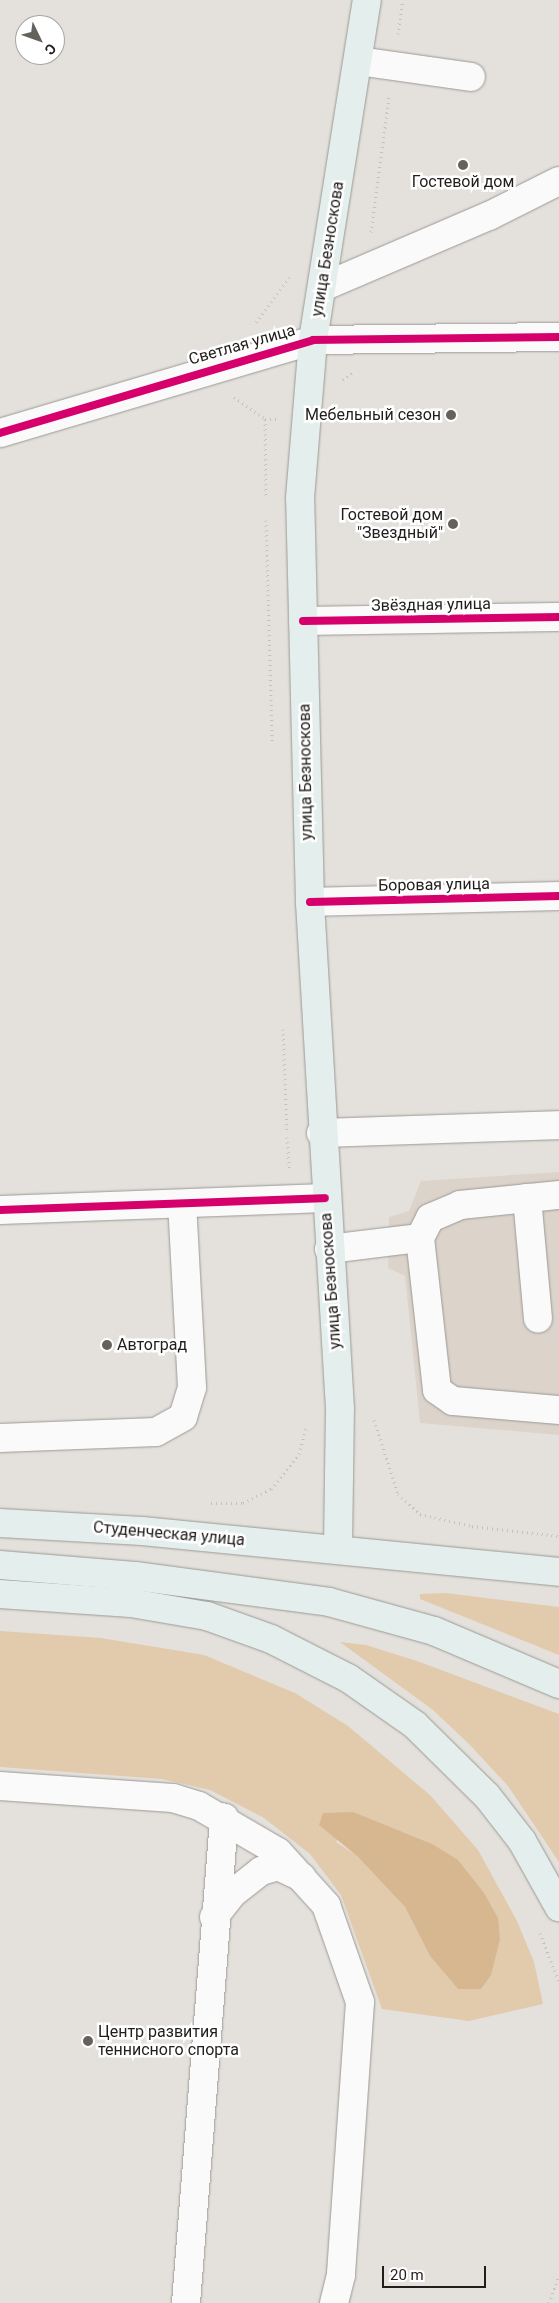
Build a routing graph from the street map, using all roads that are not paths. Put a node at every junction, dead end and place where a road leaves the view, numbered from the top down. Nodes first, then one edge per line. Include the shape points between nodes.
1 (367, 0) edge
2 (359, 61) junction
3 (471, 77) dead end
4 (559, 181) edge
5 (323, 287) junction
6 (559, 337) edge
7 (313, 340) junction
8 (0, 433) edge
9 (559, 617) edge
10 (303, 621) junction
11 (559, 896) edge
12 (310, 902) junction
13 (559, 1124) edge
14 (321, 1133) junction
15 (559, 1195) edge
16 (325, 1198) junction
17 (527, 1198) junction
18 (182, 1205) junction
19 (0, 1210) edge
20 (420, 1238) junction
21 (329, 1249) junction
22 (538, 1318) dead end
23 (559, 1410) edge
24 (0, 1438) edge
25 (0, 1523) edge
26 (338, 1548) junction
27 (0, 1566) edge
28 (559, 1572) edge
29 (0, 1594) edge
30 (559, 1684) edge
31 (0, 1786) edge
32 (224, 1817) junction
33 (314, 1888) junction
34 (559, 1908) edge
35 (214, 1917) junction
36 (186, 2303) edge
37 (334, 2303) edge

1 - 2 main road, улица Безноскова
2 - 3 street
2 - 5 main road, улица Безноскова
4 - 5 street via 481,220
5 - 7 main road, улица Безноскова
6 - 7 street, Светлая улица
7 - 8 street, Светлая улица
7 - 10 main road, улица Безноскова via 302,465
9 - 10 street, Звёздная улица
10 - 12 main road, улица Безноскова
11 - 12 street, Боровая улица
12 - 14 main road, улица Безноскова
13 - 14 street
14 - 16 main road, улица Безноскова
15 - 17 street
16 - 18 street
16 - 21 main road, улица Безноскова
17 - 20 street via 446,1209 430,1218
17 - 22 street
18 - 19 street
18 - 24 street via 192,1387 182,1417 156,1432
20 - 21 street
20 - 23 street via 438,1390 453,1401
21 - 26 main road, улица Безноскова via 342,1443
25 - 26 main road, Студенческая улица
26 - 28 main road, Студенческая улица
27 - 30 main road via 205,1583 329,1602 434,1631
29 - 34 main road via 131,1603 206,1616 271,1639 348,1678 415,1725 487,1796 522,1841
31 - 32 street via 173,1798
32 - 33 street via 278,1852
32 - 35 street
33 - 35 street via 295,1870 269,1869 246,1880
33 - 37 street via 336,1925 360,2002 341,2275
35 - 36 street

